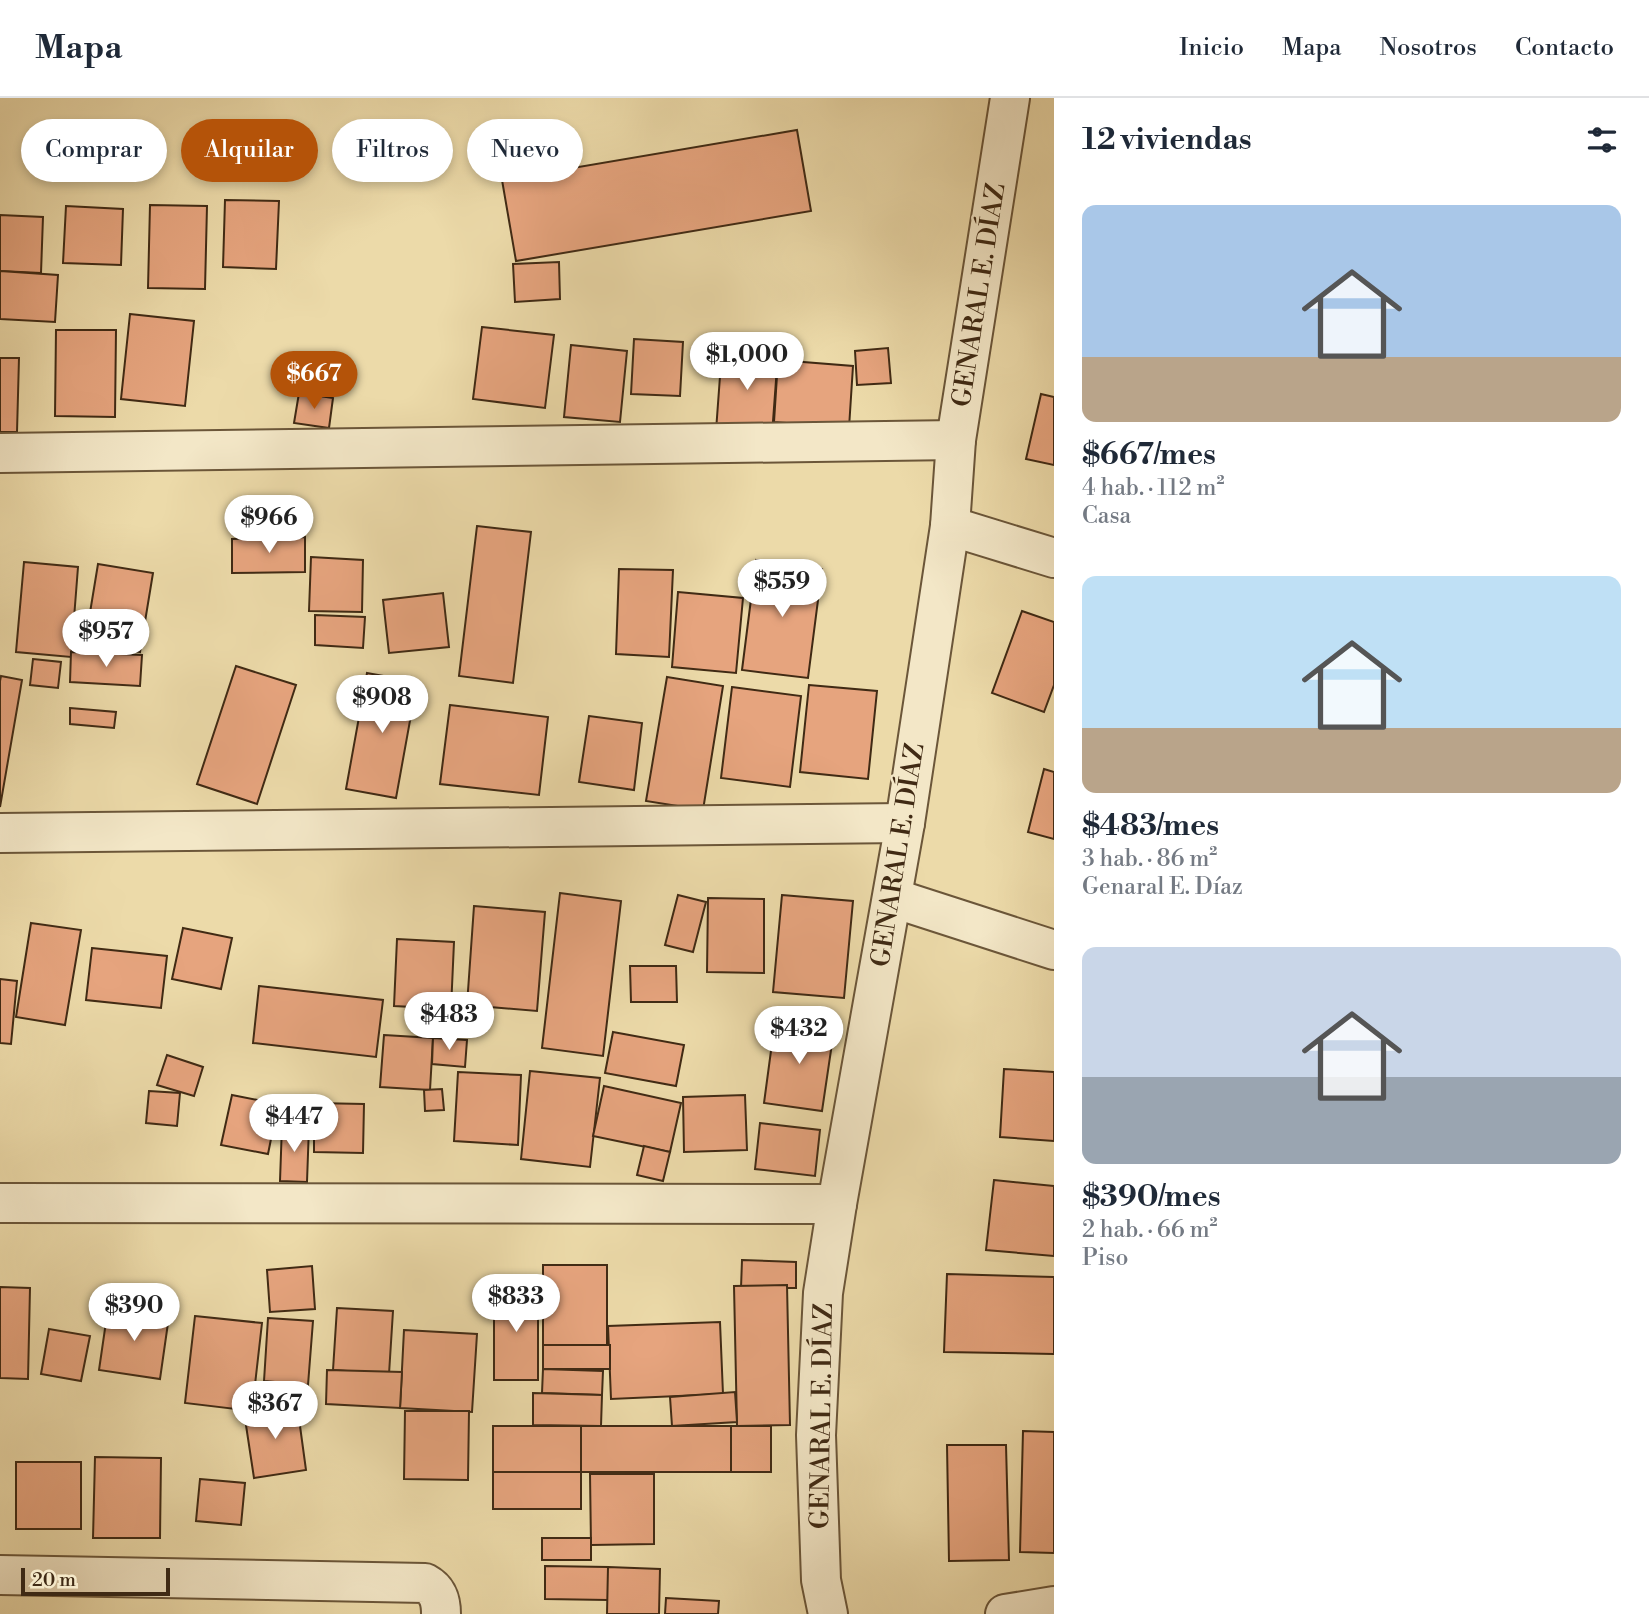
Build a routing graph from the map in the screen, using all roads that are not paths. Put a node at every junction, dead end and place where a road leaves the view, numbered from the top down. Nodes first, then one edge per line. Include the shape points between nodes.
1 (1010, 98) edge
2 (956, 440) junction
3 (0, 453) edge
4 (950, 526) junction
5 (1054, 558) edge
6 (905, 822) junction
7 (0, 833) edge
8 (893, 898) junction
9 (1054, 950) edge
10 (0, 1203) edge
11 (837, 1204) junction
12 (0, 1575) edge
13 (1054, 1606) edge
14 (441, 1614) edge
15 (828, 1614) edge
16 (1004, 1614) edge

1 - 2 street, GENARAL E. DÍAZ
2 - 3 street
2 - 4 street, GENARAL E. DÍAZ
4 - 5 street
4 - 6 street, GENARAL E. DÍAZ
6 - 7 street
6 - 8 street, GENARAL E. DÍAZ
8 - 9 street
8 - 11 street, GENARAL E. DÍAZ
10 - 11 street
11 - 15 street, GENARAL E. DÍAZ via 823,1293 816,1436 821,1580
12 - 14 street via 425,1583 437,1593
13 - 16 street

